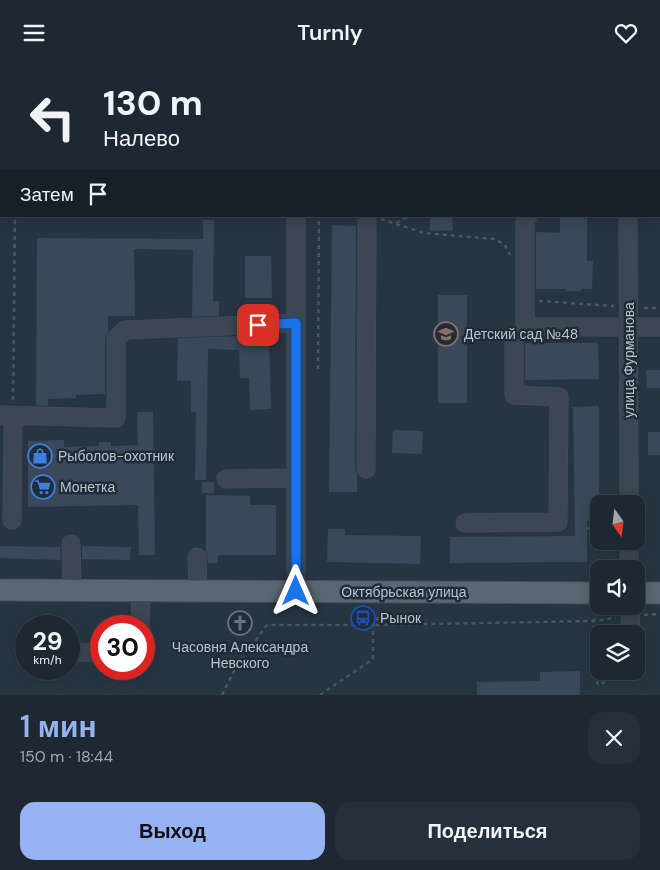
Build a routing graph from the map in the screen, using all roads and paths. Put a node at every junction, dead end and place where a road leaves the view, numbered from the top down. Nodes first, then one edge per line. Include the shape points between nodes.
1 (15, 217) edge
2 (296, 217) edge
3 (318, 217) edge
4 (374, 217) edge
5 (407, 217) edge
6 (528, 217) edge
7 (628, 217) edge
8 (296, 323) junction
9 (525, 327) junction
10 (628, 327) junction
11 (660, 327) edge
12 (318, 369) dead end
13 (6, 415) edge
14 (366, 469) dead end
15 (296, 478) junction
16 (226, 479) dead end
17 (629, 495) edge
18 (12, 520) dead end
19 (466, 523) dead end
20 (587, 528) dead end
21 (590, 528) edge
22 (71, 544) dead end
23 (197, 557) dead end
24 (0, 590) edge
25 (72, 590) junction
26 (141, 591) junction
27 (198, 591) junction
28 (296, 591) junction
29 (398, 592) junction
30 (590, 593) edge
31 (645, 593) edge
32 (660, 593) edge
33 (660, 614) edge
34 (140, 615) edge
35 (594, 615) edge
36 (630, 619) edge
37 (593, 621) junction
38 (373, 625) junction
39 (593, 625) edge
40 (597, 680) edge
41 (609, 680) edge
42 (222, 695) edge
43 (320, 695) edge

1 - 13 path
2 - 8 street
3 - 12 path
4 - 5 path via 396,223
4 - 14 street
6 - 9 street
7 - 10 street, улица Фурманова
8 - 13 street via 125,329 116,339 116,418
8 - 15 street
9 - 10 street
9 - 19 street via 514,339 514,395 559,397 558,522
10 - 11 street
10 - 17 street, улица Фурманова
13 - 18 street
15 - 16 street
15 - 28 street
20 - 21 path
22 - 25 street
23 - 27 street
24 - 25 main road, Октябрьская улица
25 - 26 main road, Октябрьская улица
26 - 27 main road, Октябрьская улица
26 - 34 street
27 - 28 main road, Октябрьская улица
28 - 29 main road, Октябрьская улица
29 - 30 main road, Октябрьская улица
29 - 38 path
31 - 32 main road
33 - 36 path
35 - 37 path
36 - 37 path
37 - 38 path
37 - 39 path
38 - 42 path via 267,625 236,667
38 - 43 path via 373,659
40 - 41 path via 598,685

